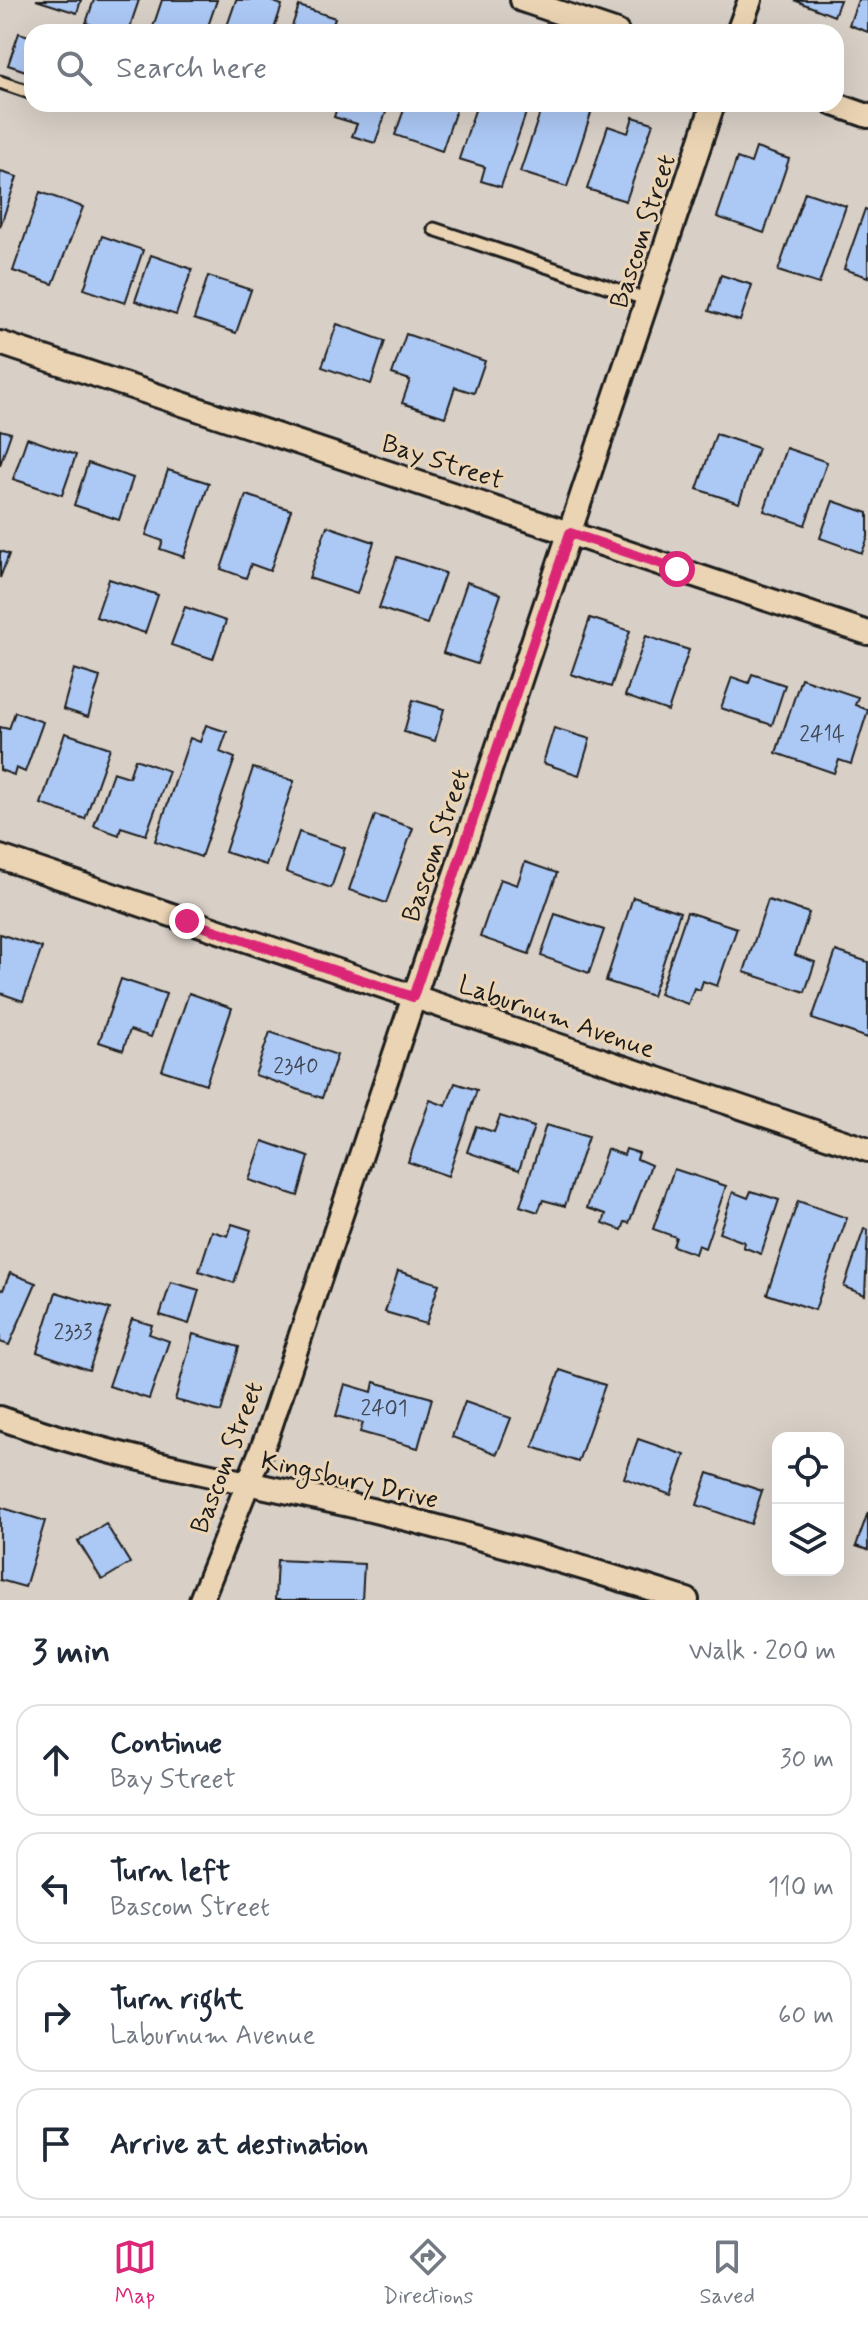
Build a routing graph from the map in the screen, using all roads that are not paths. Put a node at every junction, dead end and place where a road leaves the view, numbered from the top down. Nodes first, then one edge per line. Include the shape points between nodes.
1 (522, 0) edge
2 (750, 0) edge
3 (593, 24) edge
4 (741, 24) edge
5 (0, 82) edge
6 (24, 90) edge
7 (844, 108) edge
8 (710, 112) edge
9 (868, 116) edge
10 (434, 229) dead end
11 (649, 300) junction
12 (0, 343) edge
13 (570, 533) junction
14 (868, 633) edge
15 (0, 857) edge
16 (413, 997) junction
17 (868, 1150) edge
18 (0, 1418) edge
19 (248, 1484) junction
20 (201, 1600) edge
21 (687, 1600) edge

1 - 3 street
2 - 4 street
5 - 6 lane
7 - 9 street
8 - 11 street, Bascom Street
10 - 11 lane
11 - 13 street, Bascom Street
12 - 13 street, Bay Street
13 - 14 street, Bay Street
13 - 16 street, Bascom Street
15 - 16 street, Laburnum Avenue
16 - 17 street, Laburnum Avenue
16 - 19 street, Bascom Street
18 - 19 street, Kingsbury Drive
19 - 20 street, Bascom Street
19 - 21 street, Kingsbury Drive via 513,1547

